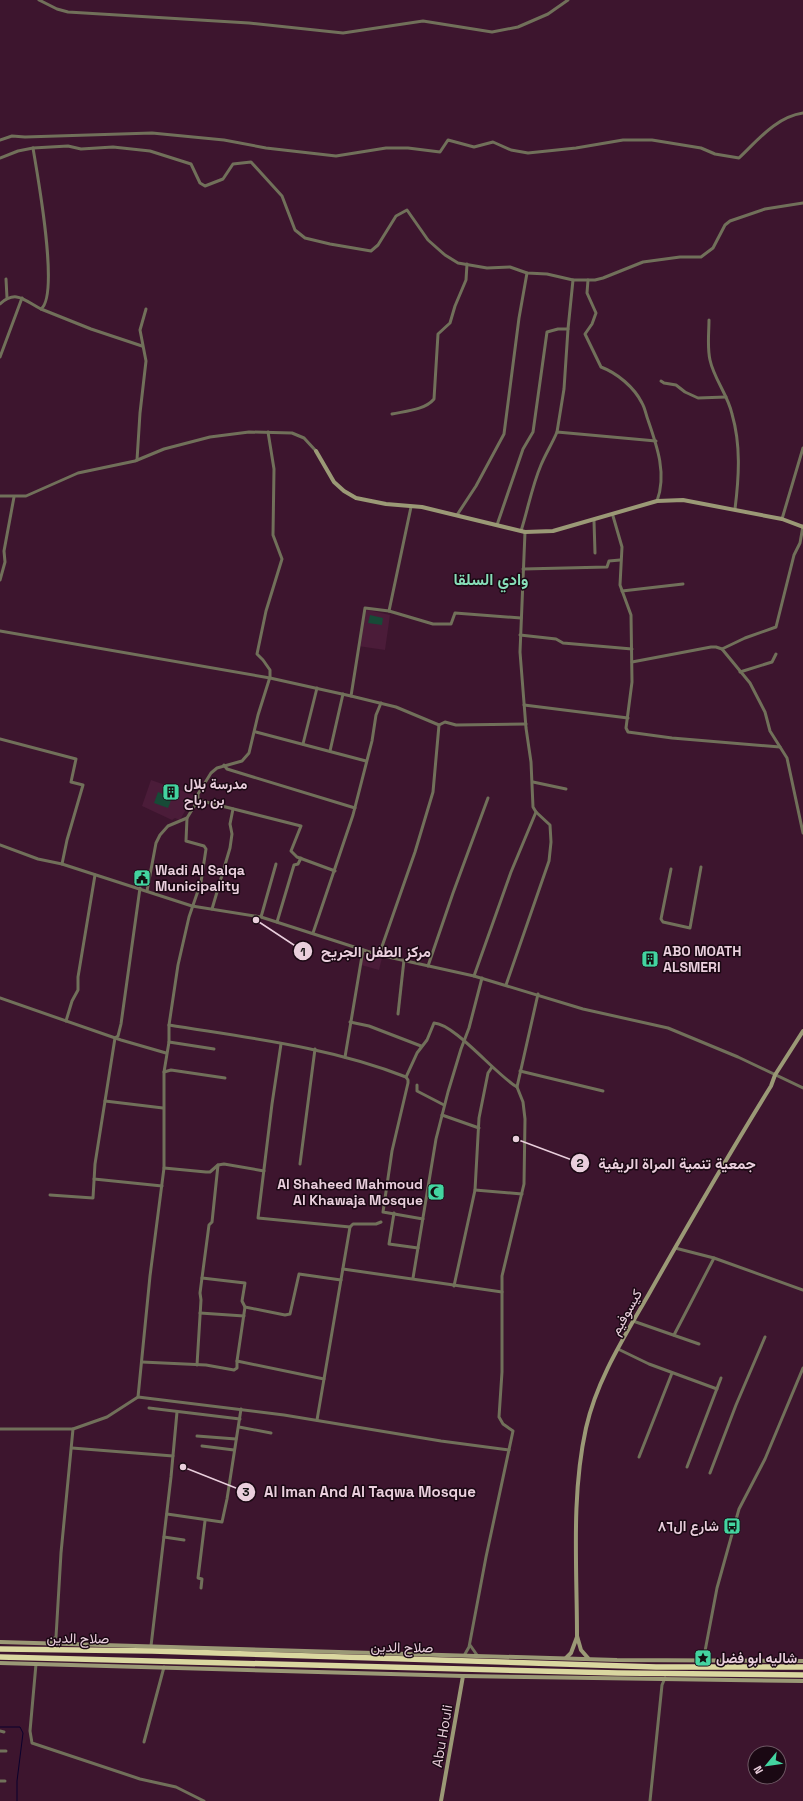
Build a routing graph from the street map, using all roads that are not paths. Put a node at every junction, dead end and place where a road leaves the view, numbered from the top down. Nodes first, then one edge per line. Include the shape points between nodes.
1 (39, 0) edge
2 (568, 0) edge
3 (803, 113) edge
4 (0, 140) edge
5 (33, 148) junction
6 (0, 158) edge
7 (803, 203) edge
8 (467, 264) junction
9 (527, 273) junction
10 (6, 278) dead end
11 (573, 280) junction
12 (588, 280) junction
13 (7, 298) junction
14 (22, 298) junction
15 (0, 304) edge
16 (41, 309) junction
17 (146, 309) dead end
18 (709, 320) dead end
19 (568, 329) junction
20 (142, 346) junction
21 (0, 357) edge
22 (661, 381) dead end
23 (726, 397) junction
24 (392, 414) dead end
25 (268, 432) junction
26 (557, 432) junction
27 (656, 442) junction
28 (803, 448) edge
29 (316, 450) joint
30 (138, 460) junction
31 (0, 496) edge
32 (14, 497) junction
33 (657, 501) junction
34 (411, 507) junction
35 (735, 509) junction
36 (457, 515) junction
37 (613, 516) junction
38 (782, 519) junction
39 (594, 521) junction
40 (497, 525) junction
41 (803, 527) edge
42 (523, 531) junction
43 (596, 553) dead end
44 (620, 560) junction
45 (524, 569) junction
46 (0, 580) edge
47 (683, 584) dead end
48 (622, 591) junction
49 (389, 611) junction
50 (521, 618) junction
51 (0, 631) edge
52 (520, 635) junction
53 (632, 649) junction
54 (722, 649) junction
55 (776, 654) dead end
56 (632, 662) junction
57 (740, 672) junction
58 (270, 678) junction
59 (317, 688) junction
60 (343, 694) junction
61 (351, 696) junction
62 (381, 703) junction
63 (524, 705) junction
64 (628, 718) junction
65 (526, 724) junction
66 (439, 725) junction
67 (256, 732) junction
68 (0, 739) edge
69 (303, 744) junction
70 (780, 747) junction
71 (330, 751) junction
72 (366, 761) junction
73 (224, 765) junction
74 (533, 782) junction
75 (566, 789) dead end
76 (488, 798) dead end
77 (198, 800) junction
78 (355, 808) junction
79 (233, 809) junction
80 (536, 812) junction
81 (187, 818) junction
82 (803, 833) edge
83 (0, 845) edge
84 (301, 858) junction
85 (62, 864) junction
86 (276, 864) dead end
87 (701, 867) dead end
88 (671, 869) dead end
89 (335, 871) junction
90 (95, 875) junction
91 (140, 888) junction
92 (147, 891) junction
93 (192, 906) junction
94 (212, 909) junction
95 (261, 917) junction
96 (277, 922) junction
97 (313, 934) junction
98 (363, 950) junction
99 (379, 955) junction
100 (404, 960) junction
101 (428, 966) junction
102 (474, 976) junction
103 (482, 978) junction
104 (506, 985) junction
105 (538, 994) junction
106 (0, 998) edge
107 (398, 1014) dead end
108 (66, 1021) junction
109 (350, 1022) junction
110 (169, 1025) junction
111 (803, 1031) edge
112 (115, 1038) junction
113 (169, 1042) junction
114 (464, 1042) junction
115 (281, 1044) junction
116 (421, 1046) junction
117 (214, 1049) dead end
118 (315, 1049) junction
119 (166, 1053) junction
120 (345, 1057) junction
121 (492, 1067) junction
122 (520, 1071) junction
123 (164, 1072) junction
124 (775, 1075) junction
125 (406, 1077) junction
126 (225, 1078) dead end
127 (417, 1085) dead end
128 (517, 1087) junction
129 (803, 1088) edge
130 (603, 1091) dead end
131 (106, 1101) junction
132 (444, 1105) junction
133 (163, 1108) junction
134 (442, 1115) junction
135 (478, 1128) junction
136 (218, 1164) junction
137 (300, 1164) dead end
138 (164, 1168) junction
139 (264, 1171) junction
140 (94, 1179) junction
141 (162, 1186) junction
142 (475, 1190) junction
143 (522, 1194) junction
144 (50, 1195) dead end
145 (394, 1213) junction
146 (423, 1219) junction
147 (381, 1222) dead end
148 (350, 1227) junction
149 (418, 1248) junction
150 (675, 1248) junction
151 (714, 1258) junction
152 (343, 1269) junction
153 (202, 1278) junction
154 (412, 1278) junction
155 (341, 1280) junction
156 (454, 1286) junction
157 (803, 1290) edge
158 (502, 1292) junction
159 (245, 1307) junction
160 (200, 1313) junction
161 (244, 1316) junction
162 (633, 1321) junction
163 (674, 1335) junction
164 (765, 1337) dead end
165 (700, 1344) dead end
166 (618, 1349) junction
167 (237, 1361) junction
168 (142, 1362) junction
169 (197, 1365) junction
170 (803, 1368) edge
171 (672, 1373) junction
172 (721, 1378) dead end
173 (324, 1379) junction
174 (717, 1389) junction
175 (138, 1397) junction
176 (149, 1408) dead end
177 (241, 1409) junction
178 (177, 1412) junction
179 (240, 1419) junction
180 (318, 1420) junction
181 (239, 1427) junction
182 (0, 1429) edge
183 (73, 1429) junction
184 (271, 1433) dead end
185 (197, 1436) dead end
186 (236, 1439) junction
187 (202, 1446) dead end
188 (72, 1448) junction
189 (234, 1450) junction
190 (509, 1450) junction
191 (172, 1456) junction
192 (639, 1457) dead end
193 (687, 1467) dead end
194 (710, 1473) dead end
195 (167, 1514) junction
196 (205, 1521) junction
197 (164, 1537) junction
198 (184, 1540) dead end
199 (201, 1588) dead end
200 (577, 1636) junction
201 (56, 1637) junction
202 (0, 1642) edge
203 (47, 1643) junction
204 (65, 1644) junction
205 (470, 1645) junction
206 (151, 1646) junction
207 (0, 1649) edge
208 (465, 1654) junction
209 (477, 1655) junction
210 (282, 1656) junction
211 (0, 1657) edge
212 (353, 1658) junction
213 (566, 1658) junction
214 (588, 1658) junction
215 (703, 1660) junction
216 (803, 1661) edge
217 (0, 1663) edge
218 (277, 1663) junction
219 (36, 1664) junction
220 (352, 1666) junction
221 (164, 1667) junction
222 (702, 1667) junction
223 (803, 1667) edge
224 (669, 1674) junction
225 (803, 1675) edge
226 (463, 1676) junction
227 (663, 1680) junction
228 (803, 1681) edge
229 (0, 1731) edge
230 (4, 1732) dead end
231 (144, 1742) dead end
232 (0, 1751) edge
233 (6, 1751) dead end
234 (0, 1781) edge
235 (5, 1781) dead end
236 (204, 1801) edge
237 (441, 1801) edge
238 (650, 1801) edge

1 - 2 street via 68,12 249,23 343,33 423,21 484,31 506,31 548,14
3 - 4 street via 795,114 776,124 739,158 714,154 701,148 652,140 623,140 528,153 511,150 493,142 474,147 448,140 440,152 386,148 336,156 152,133 12,136
5 - 6 street
5 - 8 street via 113,147 150,151 191,164 200,183 205,186 223,179 233,164 251,162 282,196 295,230 305,238 371,251 378,245 396,216 407,210 428,240 458,263
5 - 16 street via 48,260 47,302
7 - 12 street via 765,209 730,221 725,225 713,248 701,257 643,262 609,276
8 - 9 street via 487,268 510,267
8 - 24 street via 466,280 450,323 438,334 434,399 430,404
9 - 11 street via 548,274
9 - 36 street via 504,434
10 - 13 street
11 - 12 street
11 - 19 street
12 - 27 street via 587,293 596,313 585,334 601,367 614,372 642,404
13 - 14 street
13 - 15 street
14 - 16 street
14 - 21 street
16 - 20 street
17 - 20 street via 140,330
18 - 23 street via 710,360
19 - 26 street via 564,389
19 - 40 street via 547,332 533,432 523,449
20 - 30 street via 146,361
22 - 23 street via 676,385 698,398
23 - 35 street via 738,444 739,473
25 - 29 street via 301,436
25 - 30 street via 195,440
25 - 58 street via 274,469 273,534 282,559 256,654 270,670
26 - 27 street
26 - 42 street via 540,466
27 - 33 street via 661,470 661,487
28 - 38 street
29 - 34 main road via 330,477 349,495 372,502
30 - 32 street via 78,473 26,496
31 - 32 street
32 - 46 street via 4,551 6,562
33 - 35 main road via 682,500
33 - 37 main road
34 - 36 main road
34 - 49 street
35 - 38 main road
36 - 40 main road
37 - 39 main road
37 - 44 street via 622,547
38 - 41 main road
39 - 42 main road via 546,532
39 - 43 street
40 - 42 main road
41 - 54 street via 776,627
42 - 45 street
44 - 45 street via 609,561 607,567
44 - 48 street
45 - 50 street
47 - 48 street
48 - 53 street via 631,611
49 - 50 street via 433,624 450,624 455,613
49 - 61 street via 365,608
50 - 52 street
51 - 58 street
52 - 53 street via 556,639 562,643
52 - 63 street
53 - 56 street
54 - 56 street via 716,647
54 - 57 street
55 - 57 street via 772,662
56 - 64 street
57 - 70 street via 756,693 770,730
58 - 59 street
58 - 67 street via 258,715
59 - 60 street
59 - 69 street
60 - 61 street
60 - 71 street
61 - 62 street
62 - 66 street
62 - 72 street
63 - 64 street
63 - 65 street
64 - 70 street via 626,728 630,733
65 - 66 street via 456,726 445,722
65 - 74 street
66 - 99 street via 433,792
67 - 69 street
67 - 73 street via 246,758
68 - 85 street via 76,759 71,782 82,785
69 - 71 street
70 - 82 street via 787,758
71 - 72 street
72 - 78 street
73 - 77 street via 211,773 198,794
73 - 78 street via 227,769
74 - 75 street
74 - 80 street via 533,804
76 - 101 street
77 - 79 street
77 - 81 street
78 - 89 street
79 - 84 street via 301,826 291,851
79 - 94 street via 230,848
80 - 102 street via 511,872
80 - 104 street via 550,825 549,861
81 - 92 street via 168,826 160,835
81 - 93 street via 186,841 204,846 206,849 201,882
83 - 85 street via 38,859
84 - 89 street
84 - 96 street via 298,864 294,865
85 - 90 street
86 - 95 street
87 - 88 street via 690,928 662,922 661,919
89 - 97 street
90 - 91 street
90 - 108 street via 78,990
91 - 92 street
91 - 112 street via 121,1024
92 - 93 street
93 - 94 street
93 - 110 street via 178,965
94 - 95 street
95 - 96 street
96 - 97 street
97 - 98 street
98 - 99 street
98 - 109 street
99 - 100 street
100 - 101 street
100 - 107 street
101 - 102 street
102 - 103 street
103 - 104 street
103 - 114 street
104 - 105 street
105 - 122 street
105 - 124 street via 583,1009 668,1028
106 - 108 street
108 - 112 street
109 - 116 street via 369,1026
109 - 120 street
110 - 113 street
110 - 115 street
111 - 124 main road, كيسوفيم
112 - 119 street
112 - 131 street
113 - 117 street
113 - 119 street
114 - 116 street via 445,1026 434,1023 427,1040
114 - 121 street
114 - 132 street
115 - 118 street
115 - 139 street
116 - 125 street
118 - 120 street
118 - 137 street
119 - 123 street
120 - 125 street
121 - 128 street
121 - 135 street via 488,1073
122 - 128 street
122 - 130 street
123 - 126 street via 170,1070
123 - 133 street
124 - 129 street
124 - 150 main road, كيسوفيم
125 - 145 street via 408,1083 392,1150 383,1212
127 - 132 street via 417,1091
128 - 143 street via 525,1118
131 - 133 street
131 - 140 street
132 - 134 street
133 - 138 street
134 - 135 street
134 - 146 street
135 - 142 street
136 - 138 street via 210,1172
136 - 139 street
136 - 153 street via 212,1222 209,1225
138 - 141 street
139 - 148 street via 258,1218
140 - 141 street
140 - 144 street via 93,1198
141 - 168 street
142 - 143 street
142 - 156 street
143 - 158 street via 502,1276
145 - 146 street
145 - 149 street via 389,1244
146 - 149 street
147 - 148 street via 354,1224
148 - 152 street
149 - 154 street
150 - 151 street
150 - 162 main road, كيسوفيم
151 - 157 street
151 - 163 street
152 - 154 street
152 - 155 street
153 - 159 street via 245,1283 242,1301
153 - 160 street
154 - 156 street
155 - 159 street via 299,1274 290,1314
155 - 173 street
156 - 158 street
158 - 190 street via 499,1417 503,1424 513,1431
159 - 161 street
160 - 161 street
160 - 169 street
161 - 167 street
162 - 163 street
162 - 166 main road, كيسوفيم
163 - 165 street
164 - 194 street
166 - 171 street
166 - 200 main road, كيسوفيم via 590,1411 578,1480
167 - 169 street via 234,1370
167 - 173 street
168 - 169 street
168 - 175 street
170 - 215 street via 768,1452 739,1509 717,1588
171 - 174 street
171 - 192 street
172 - 174 street
173 - 180 street
174 - 193 street
175 - 177 street
175 - 183 street via 106,1417
176 - 178 street
177 - 179 street
177 - 180 street
178 - 179 street
178 - 191 street
179 - 181 street
180 - 190 street
181 - 184 street
181 - 186 street
182 - 183 street
183 - 188 street
185 - 186 street
186 - 189 street
187 - 189 street
188 - 191 street
188 - 201 street via 60,1553
189 - 196 street via 222,1522
190 - 205 street
191 - 195 street
195 - 196 street
195 - 197 street
196 - 199 street via 198,1578 202,1578
197 - 198 street
197 - 206 street
200 - 213 main road, كيسوفيم
200 - 214 main road, كيسوفيم
201 - 203 street
201 - 204 street
202 - 203 main road
203 - 204 main road
204 - 206 main road
205 - 208 street
205 - 209 street
206 - 208 main road
207 - 210 highway, صلاح الدين
208 - 209 main road
209 - 213 main road
210 - 212 highway, صلاح الدين
210 - 218 highway
211 - 218 highway, صلاح الدين
212 - 220 highway
212 - 222 highway, صلاح الدين via 656,1668
213 - 214 main road
214 - 215 main road
215 - 216 main road
215 - 222 street
217 - 219 main road
218 - 220 highway, صلاح الدين
219 - 221 main road
219 - 236 street via 30,1730 32,1743 140,1779 176,1787
220 - 224 highway, صلاح الدين
221 - 226 main road
221 - 231 street
222 - 223 highway, صلاح الدين
224 - 225 highway, صلاح الدين
224 - 227 street
226 - 227 main road
226 - 237 main road, Abu Houli
227 - 228 main road
227 - 238 street
229 - 230 street
232 - 233 street
234 - 235 street

